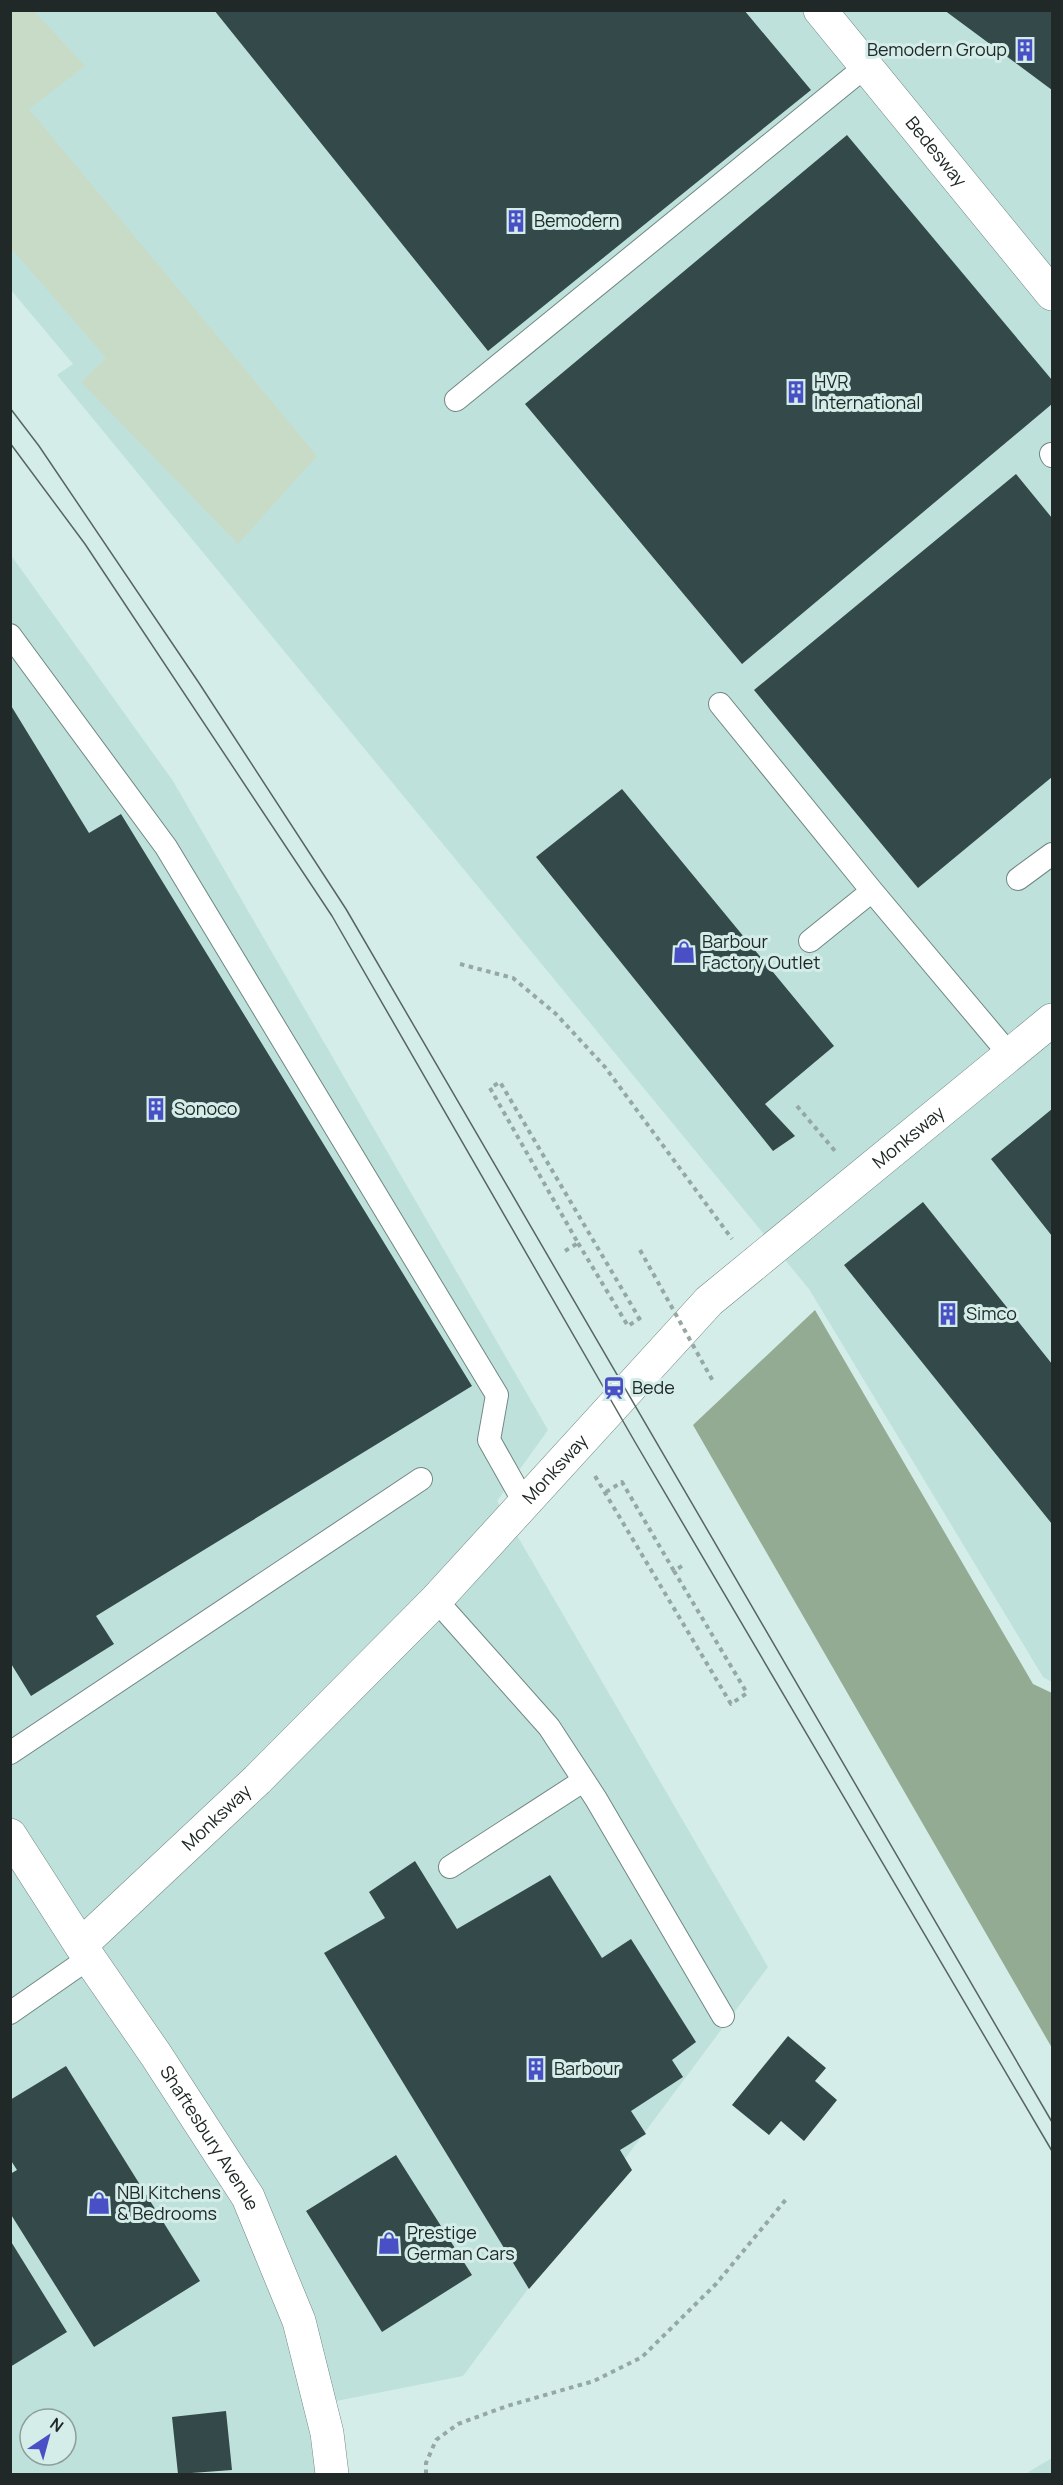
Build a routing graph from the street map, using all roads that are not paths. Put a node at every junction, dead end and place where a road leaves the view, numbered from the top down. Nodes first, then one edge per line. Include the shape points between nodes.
1 (820, 10) edge
2 (865, 67) junction
3 (1053, 294) edge
4 (456, 400) dead end
5 (10, 635) edge
6 (720, 704) dead end
7 (1053, 854) edge
8 (1018, 879) dead end
9 (872, 891) junction
10 (810, 941) dead end
11 (1053, 1020) edge
12 (1009, 1054) junction
13 (421, 1479) dead end
14 (525, 1504) junction
15 (436, 1600) junction
16 (10, 1753) edge
17 (583, 1781) junction
18 (10, 1835) edge
19 (450, 1867) dead end
20 (85, 1952) junction
21 (10, 2013) edge
22 (723, 2016) dead end
23 (332, 2475) edge

1 - 2 street, Bedesway
2 - 3 street, Bedesway
2 - 4 lane
5 - 14 lane via 166,847 497,1395 489,1440
6 - 9 lane
7 - 8 lane
9 - 10 lane
9 - 12 lane
11 - 12 street, Monksway
12 - 14 street, Monksway via 709,1300
13 - 16 lane
14 - 15 street, Monksway
15 - 17 lane via 549,1727
15 - 20 street, Monksway
17 - 19 lane
17 - 22 lane
18 - 20 street, Shaftesbury Avenue
20 - 21 lane
20 - 23 street, Shaftesbury Avenue via 248,2197 299,2321 327,2433

